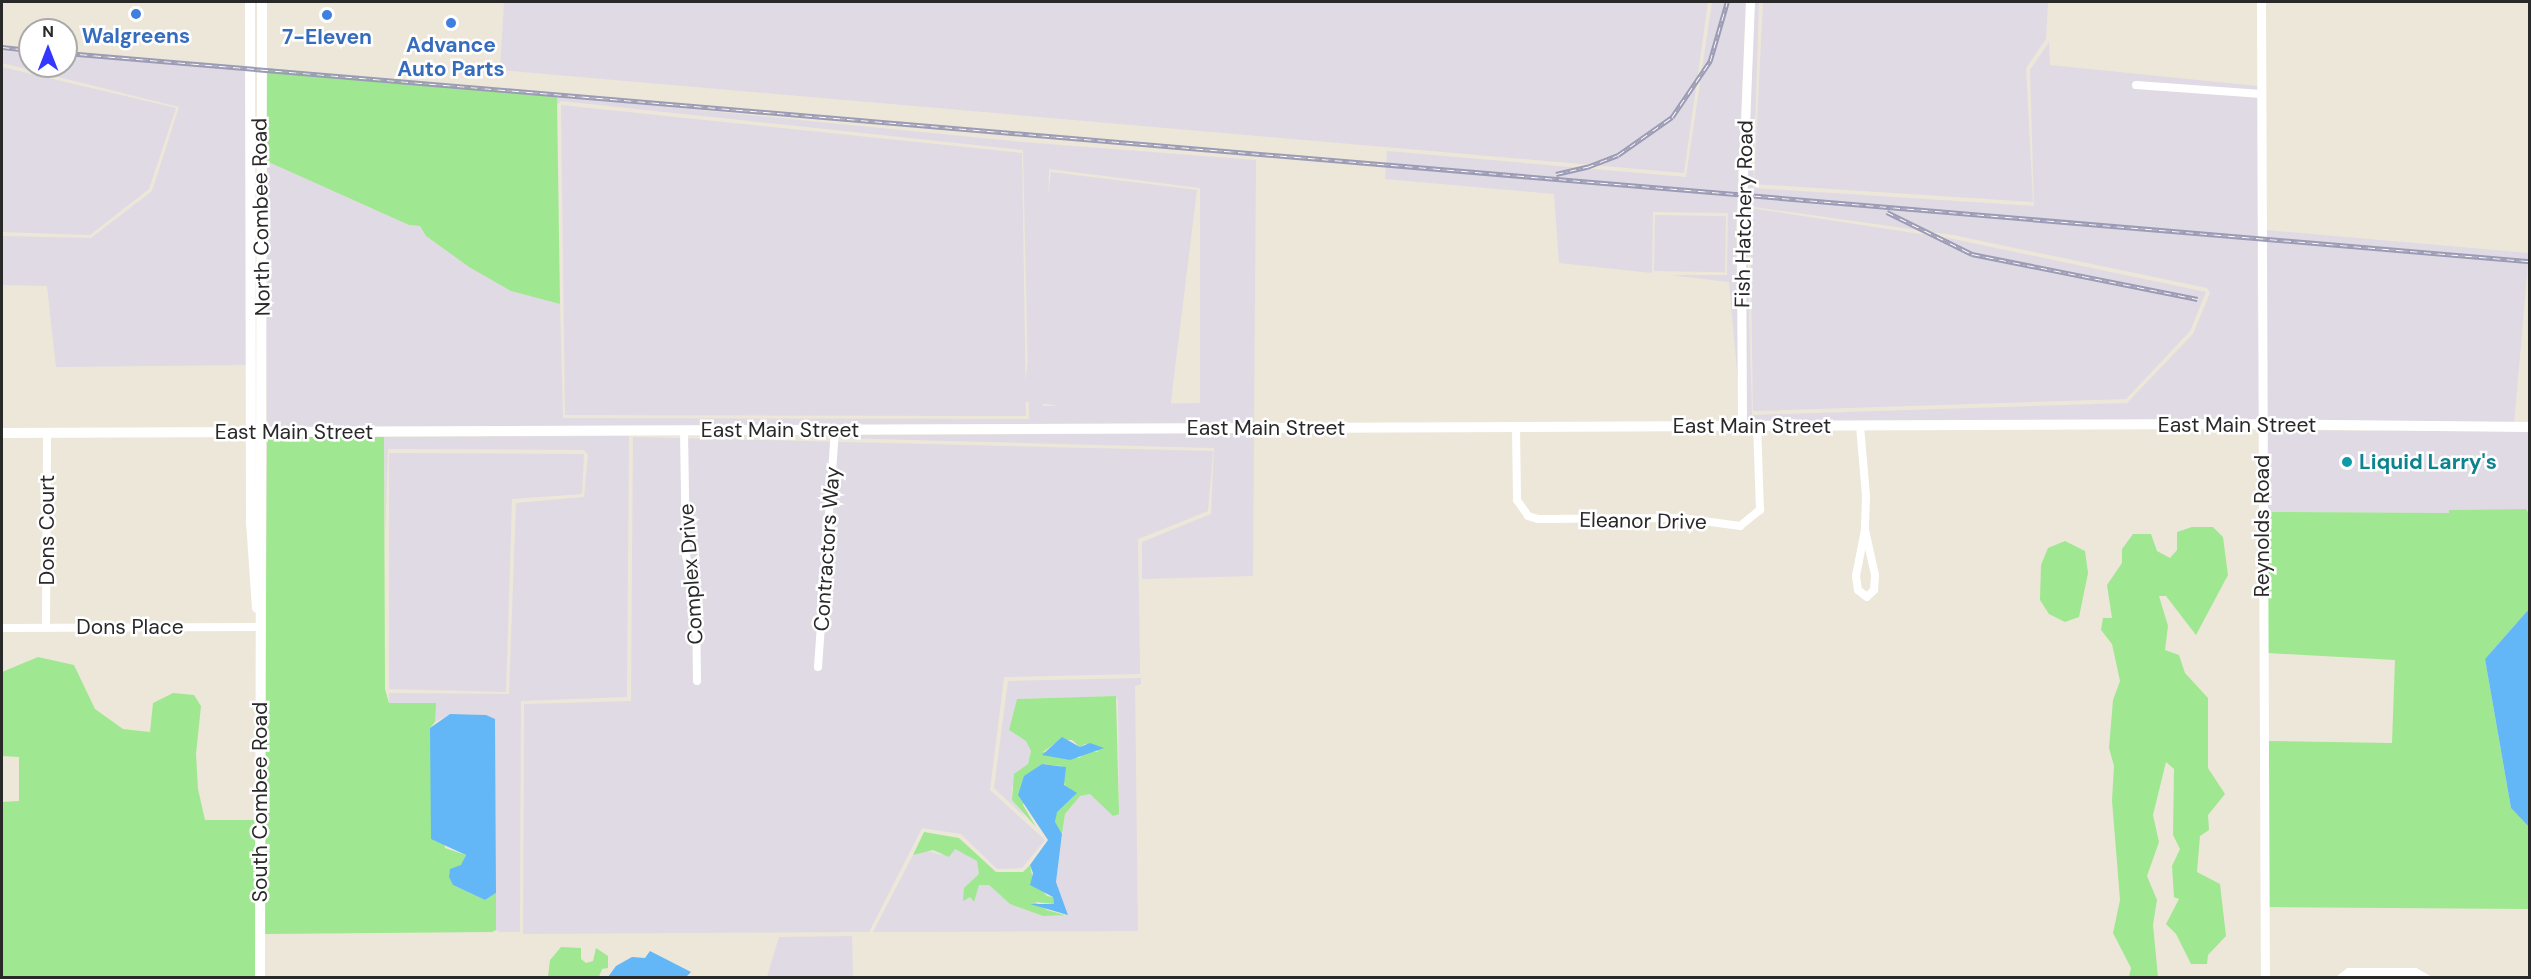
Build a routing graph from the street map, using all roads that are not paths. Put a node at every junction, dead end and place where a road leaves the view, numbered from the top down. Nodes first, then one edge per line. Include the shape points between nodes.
1 (250, 2) edge
2 (262, 2) edge
3 (1750, 2) edge
4 (2261, 2) edge
5 (2136, 85) dead end
6 (2262, 94) junction
7 (2262, 425) junction
8 (1742, 426) junction
9 (1757, 426) junction
10 (1860, 426) junction
11 (1516, 427) junction
12 (2529, 427) edge
13 (835, 430) junction
14 (684, 431) junction
15 (258, 432) junction
16 (2, 433) edge
17 (47, 433) junction
18 (1865, 530) junction
19 (259, 627) junction
20 (2, 628) edge
21 (46, 628) junction
22 (818, 667) dead end
23 (697, 681) dead end
24 (260, 978) edge
25 (2265, 978) edge
26 (2341, 978) edge
27 (2426, 978) edge

1 - 15 main road, North Combee Road
2 - 15 main road, North Combee Road
3 - 8 street, Fish Hatchery Road via 1741,225
4 - 6 street, Reynolds Road
5 - 6 street
6 - 7 street, Reynolds Road
7 - 10 main road, East Main Street
7 - 12 main road, East Main Street
7 - 25 street, Reynolds Road
8 - 9 main road, East Main Street
8 - 11 main road, East Main Street
9 - 10 main road, East Main Street
9 - 11 street, Eleanor Drive via 1761,510 1740,526 1681,518 1528,516 1517,500
10 - 18 street
11 - 13 main road, East Main Street
13 - 14 main road, East Main Street
13 - 22 street, Contractors Way
14 - 15 main road, East Main Street
14 - 23 street, Complex Drive via 686,555 696,609
15 - 17 main road, East Main Street
15 - 19 main road, South Combee Road via 264,590
16 - 17 main road, East Main Street
17 - 21 street, Dons Court
18 - 18 street via 1875,575 1874,590 1867,597 1858,590 1856,576
19 - 21 street, Dons Place
19 - 24 main road, South Combee Road
20 - 21 street, Dons Place
26 - 27 street via 2349,972 2415,972

